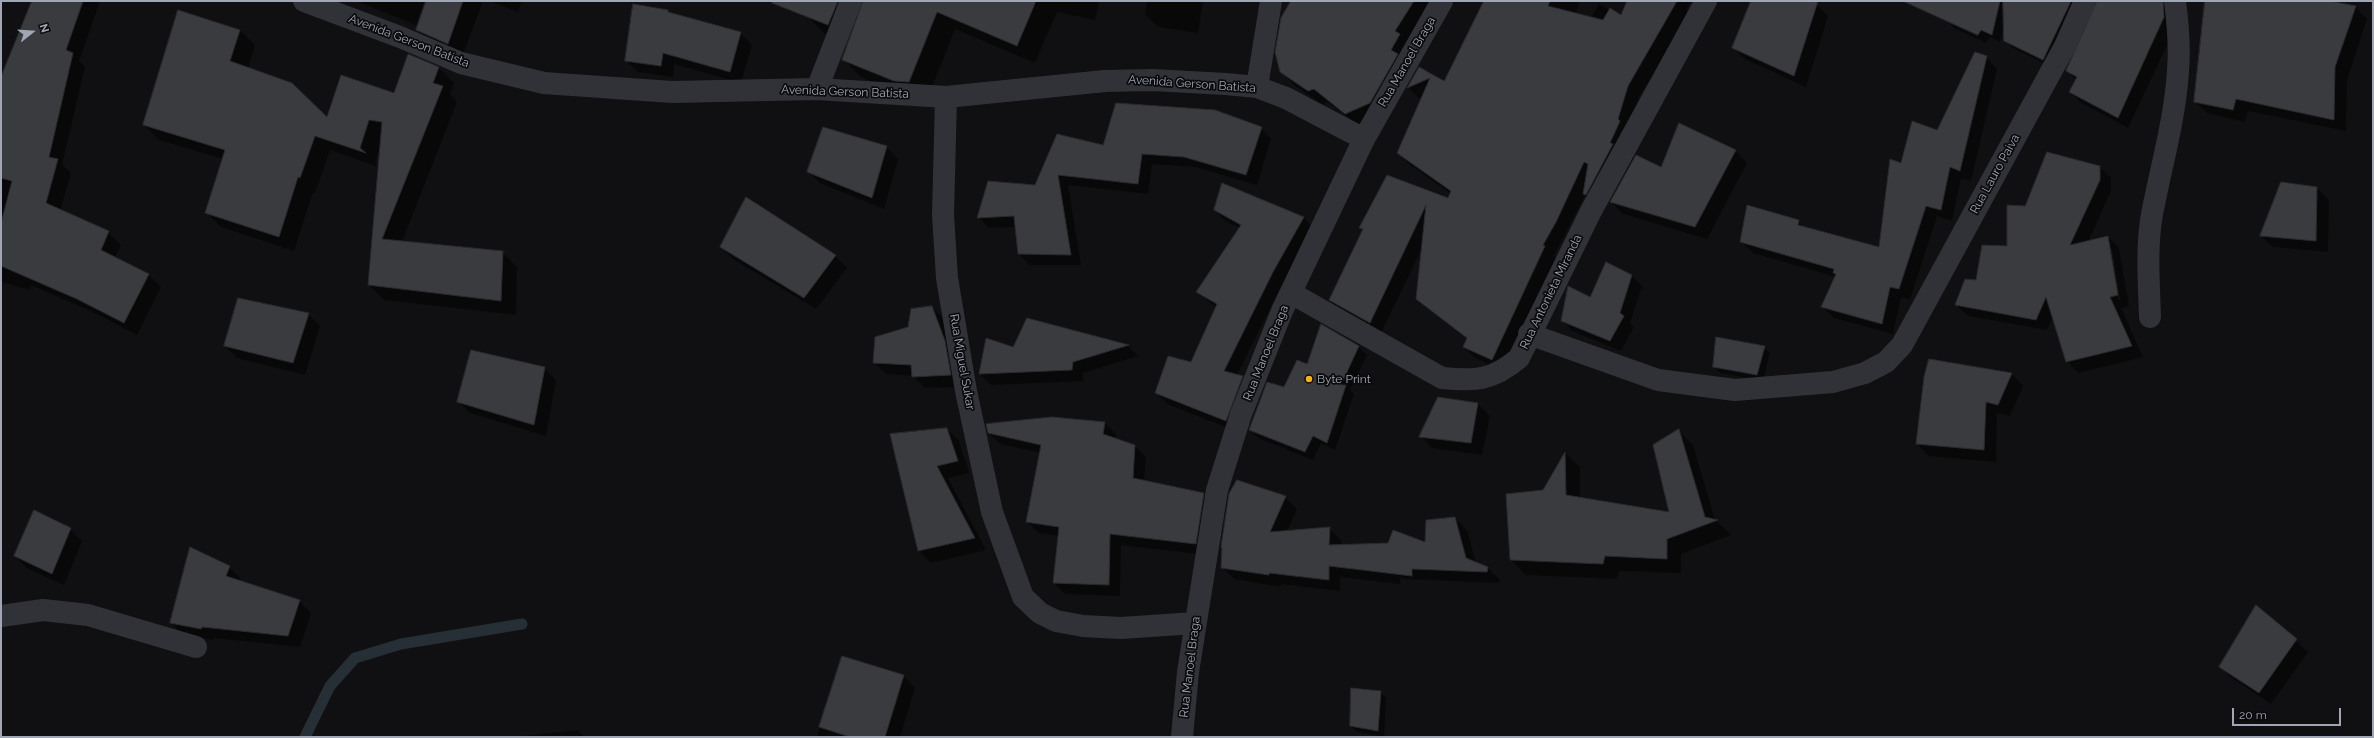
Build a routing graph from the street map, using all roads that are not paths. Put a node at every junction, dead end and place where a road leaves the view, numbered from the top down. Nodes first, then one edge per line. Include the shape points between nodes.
1 (304, 1) edge
2 (851, 1) edge
3 (1271, 1) edge
4 (1442, 1) edge
5 (1706, 1) edge
6 (2085, 1) edge
7 (2175, 1) edge
8 (1258, 87) junction
9 (817, 89) junction
10 (946, 97) junction
11 (1364, 139) junction
12 (1291, 293) junction
13 (2150, 317) dead end
14 (1529, 334) junction
15 (1, 616) edge
16 (1195, 623) junction
17 (196, 647) dead end
18 (1182, 737) edge

1 - 9 street, Avenida Gerson Batista via 461,63 544,83 672,92
2 - 9 street
3 - 8 street
4 - 11 street, Rua Manoel Braga
5 - 14 street, Rua Antonieta Miranda via 1591,211
6 - 14 street, Rua Lauro Paiva via 2065,46 1902,346 1886,362 1865,373 1833,382 1735,390 1658,380
7 - 13 street via 2179,28 2178,71 2167,146 2152,216 2149,265
8 - 10 street, Avenida Gerson Batista via 1153,80 1105,80
8 - 11 street, Avenida Gerson Batista via 1286,98
9 - 10 street, Avenida Gerson Batista
10 - 16 street, Rua Miguel Sukar via 943,215 947,278 966,391 992,512 1023,596 1040,613 1056,620 1083,626 1121,628
11 - 12 street, Rua Manoel Braga
12 - 14 street, Rua Antonieta Miranda via 1442,378 1470,380 1504,371 1519,358
12 - 16 street, Rua Manoel Braga via 1241,414 1217,490
15 - 17 street via 43,610 88,615
16 - 18 street, Rua Manoel Braga

